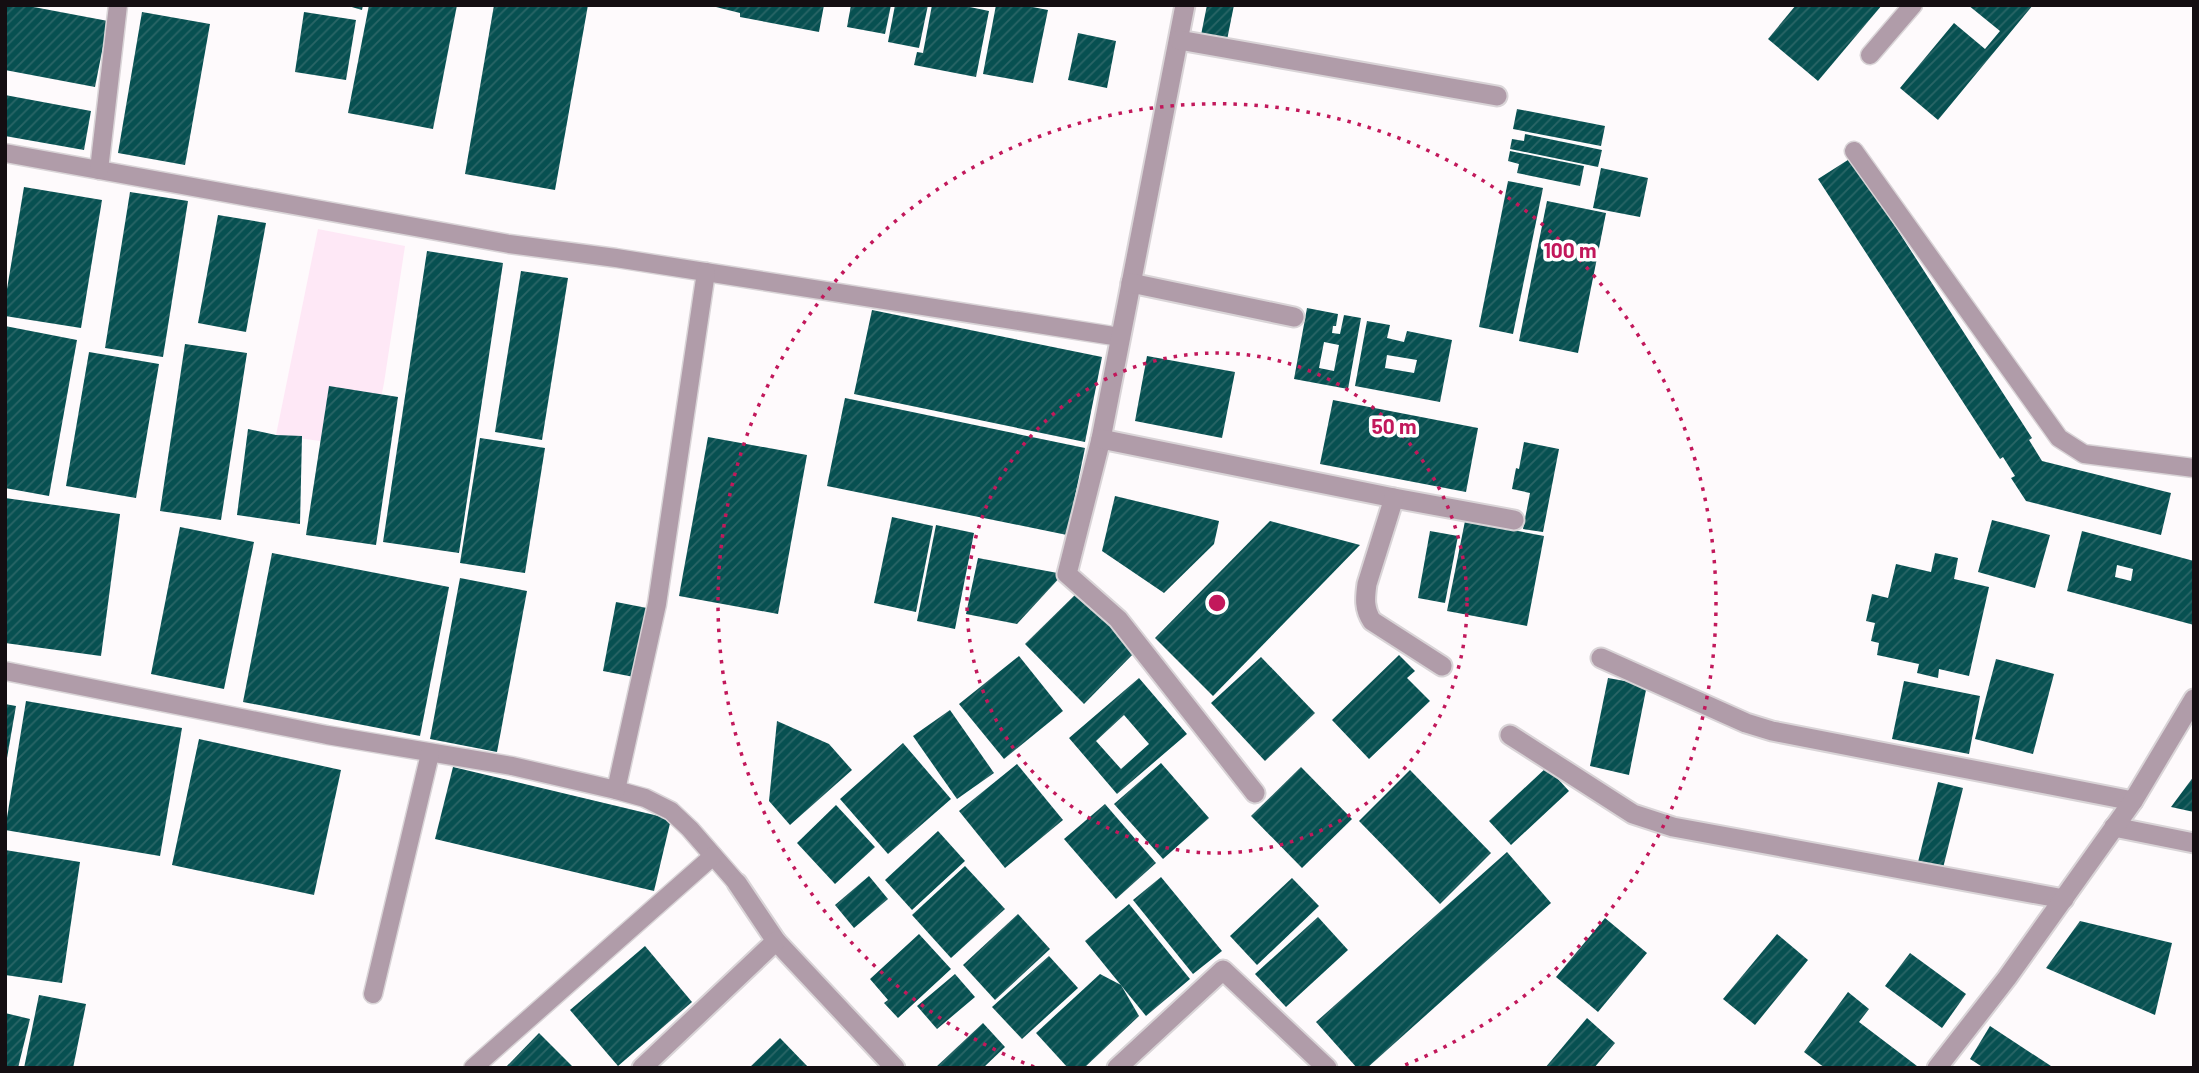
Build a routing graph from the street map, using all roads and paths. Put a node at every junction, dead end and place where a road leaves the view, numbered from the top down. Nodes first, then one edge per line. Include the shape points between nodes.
1 (118, 5) edge
2 (1185, 5) edge
3 (1913, 5) edge
4 (1179, 40) junction
5 (1870, 55) dead end
6 (1497, 96) dead end
7 (1854, 151) dead end
8 (5, 153) edge
9 (99, 170) junction
10 (706, 272) junction
11 (1131, 283) junction
12 (1294, 317) dead end
13 (1120, 337) junction
14 (1101, 439) junction
15 (2194, 468) edge
16 (1394, 498) junction
17 (1514, 520) dead end
18 (1601, 658) dead end
19 (1441, 666) dead end
20 (5, 671) edge
21 (2194, 699) edge
22 (1510, 735) dead end
23 (430, 754) junction
24 (616, 790) junction
25 (1255, 793) dead end
26 (2133, 802) junction
27 (2115, 827) junction
28 (2194, 843) edge
29 (713, 856) junction
30 (737, 883) joint
31 (2064, 899) junction
32 (776, 941) junction
33 (373, 994) dead end
34 (473, 1068) edge
35 (642, 1068) edge
36 (895, 1068) edge
37 (1117, 1068) edge
38 (1327, 1068) edge
39 (1937, 1068) edge

1 - 9 lane
2 - 4 street
3 - 5 lane
4 - 6 street
4 - 11 street
7 - 15 lane via 2059,438 2084,454
8 - 9 lane
9 - 10 lane via 485,240
10 - 13 lane
10 - 24 lane via 657,604
11 - 12 street
11 - 13 street
13 - 14 street
14 - 16 street
14 - 25 street via 1067,574 1118,618
16 - 17 street
16 - 19 street via 1367,584 1367,613 1372,621
18 - 26 street via 1772,731
20 - 23 lane
21 - 26 street
22 - 31 street via 1621,807 1650,820
23 - 24 lane via 512,766
23 - 33 lane
24 - 29 lane via 671,811
26 - 27 street
27 - 28 street
27 - 31 street
29 - 30 lane
29 - 34 lane
30 - 32 street
31 - 39 street
32 - 35 street
32 - 36 street
37 - 38 street via 1223,970

